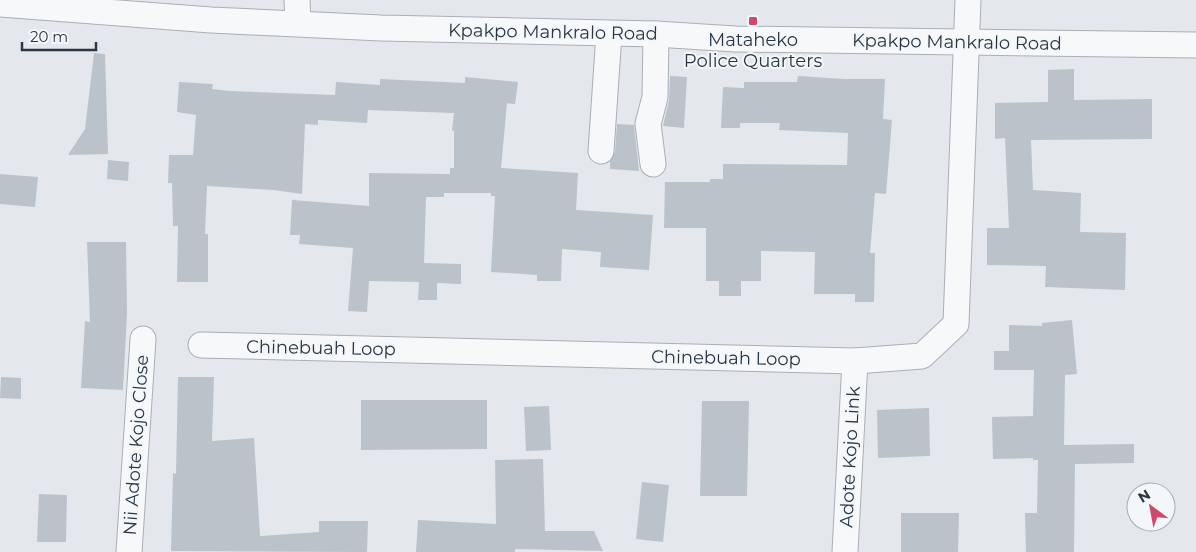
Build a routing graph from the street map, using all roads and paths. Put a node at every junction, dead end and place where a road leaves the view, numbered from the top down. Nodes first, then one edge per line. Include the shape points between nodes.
1 (968, 0) edge
2 (0, 4) edge
3 (298, 11) edge
4 (608, 34) junction
5 (656, 34) junction
6 (968, 43) junction
7 (1196, 45) edge
8 (601, 151) dead end
9 (652, 164) dead end
10 (143, 339) dead end
11 (201, 345) dead end
12 (855, 361) junction
13 (129, 552) edge
14 (845, 552) edge

1 - 6 street, Chinebuah Loop
2 - 3 street, Kpakpo Mankralo Road via 211,20
3 - 4 street, Kpakpo Mankralo Road
4 - 5 street, Kpakpo Mankralo Road
4 - 8 street
5 - 6 street, Kpakpo Mankralo Road via 735,39
5 - 9 street via 654,102 648,124
6 - 7 street, Kpakpo Mankralo Road
6 - 12 street, Chinebuah Loop via 956,324 922,356
10 - 13 street, Nii Adote Kojo Close
11 - 12 street, Chinebuah Loop
12 - 14 street, Adote Kojo Link

